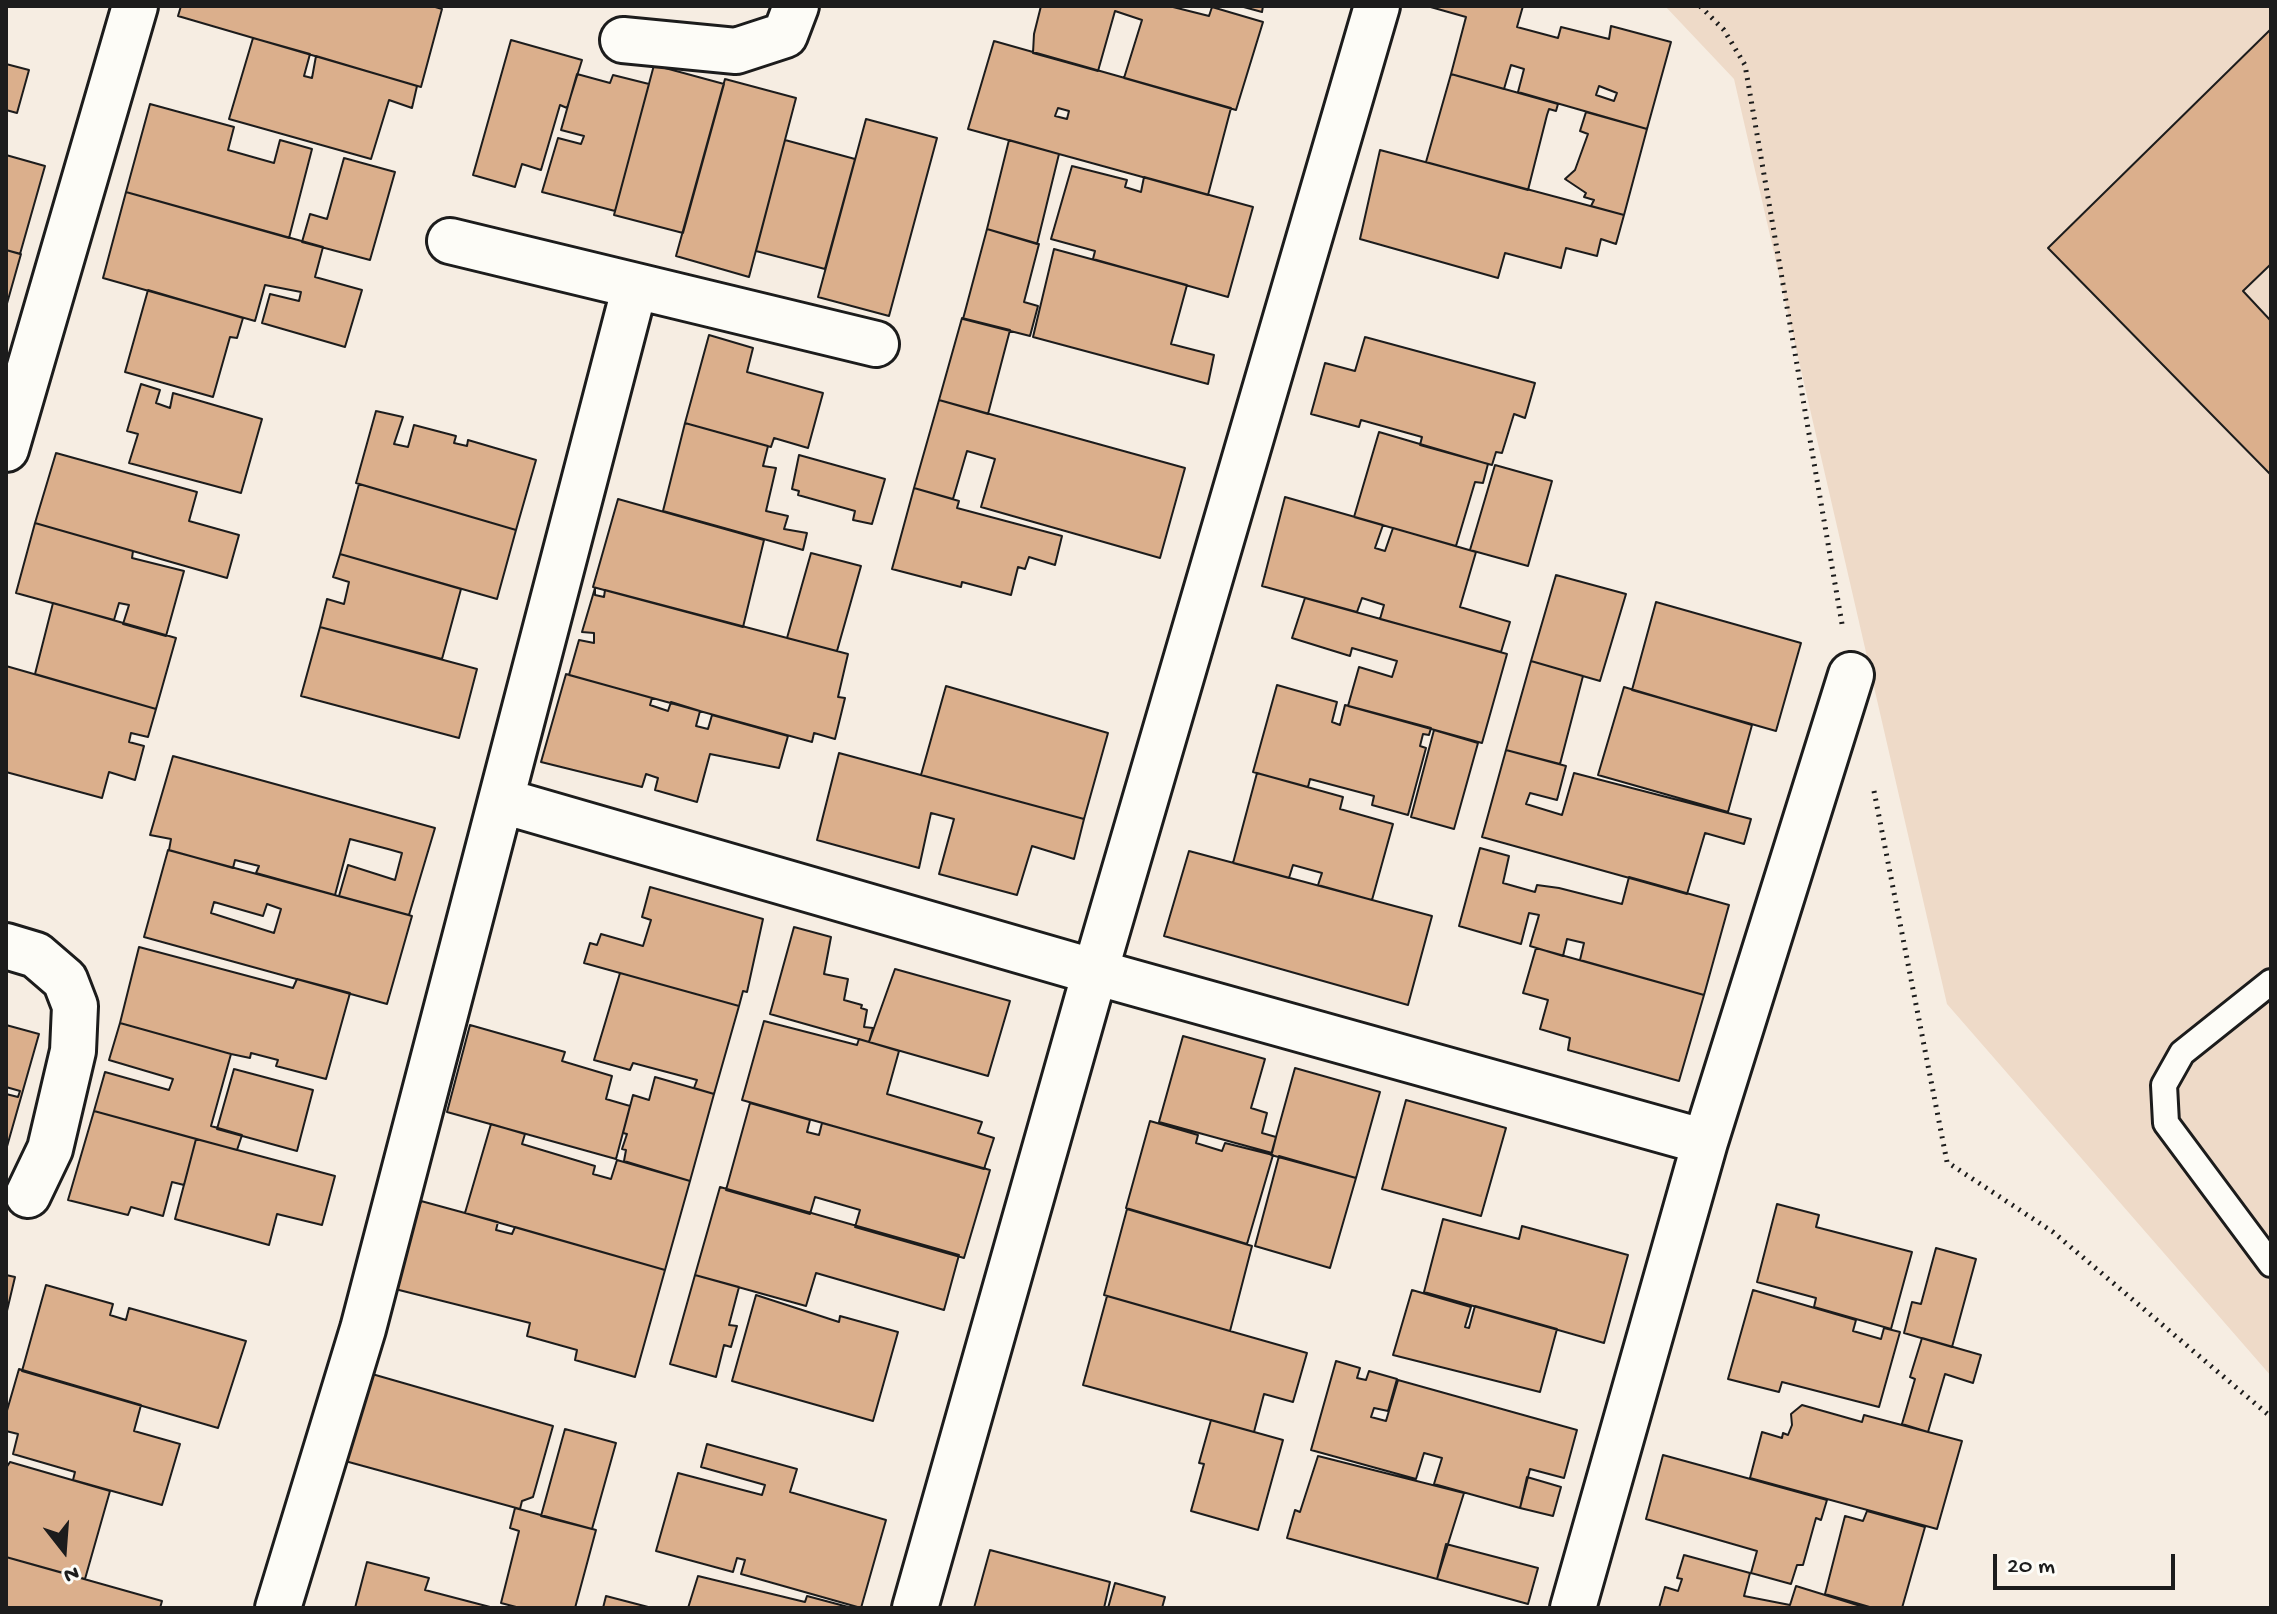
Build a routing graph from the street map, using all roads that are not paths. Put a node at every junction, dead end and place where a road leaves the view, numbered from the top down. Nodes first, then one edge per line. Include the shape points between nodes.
1 (135, 6) edge
2 (796, 6) edge
3 (1377, 6) edge
4 (623, 40) dead end
5 (450, 241) dead end
6 (635, 286) junction
7 (876, 344) dead end
8 (9, 425) edge
9 (1851, 675) road end
10 (503, 801) junction
11 (6, 946) edge
12 (1095, 972) junction
13 (2271, 982) edge
14 (1705, 1142) junction
15 (28, 1195) dead end
16 (2271, 1264) edge
17 (278, 1608) edge
18 (915, 1608) edge
19 (1573, 1608) edge

1 - 8 street
2 - 4 street via 785,35 736,51
3 - 12 street
5 - 6 street
6 - 7 street
6 - 10 street
9 - 14 street
10 - 12 street
10 - 17 street via 367,1314
11 - 15 street via 36,955 56,972 75,1006 73,1051 50,1149
12 - 14 street
12 - 18 street
13 - 16 lane via 2182,1053 2164,1085 2166,1123
14 - 19 street

